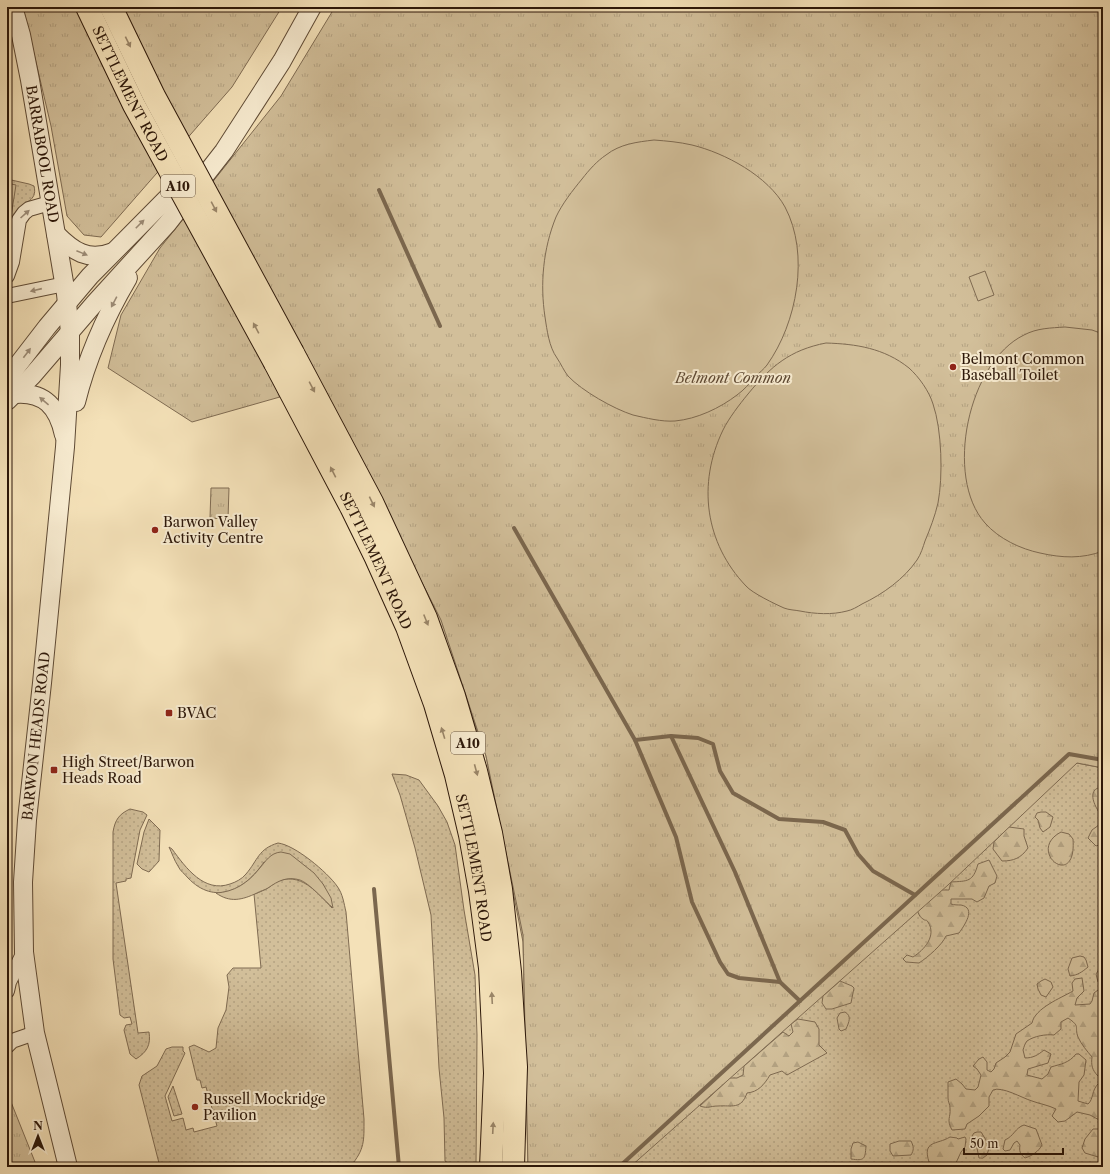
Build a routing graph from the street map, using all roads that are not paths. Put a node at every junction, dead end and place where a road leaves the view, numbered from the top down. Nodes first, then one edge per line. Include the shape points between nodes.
1 (13, 7) edge
2 (87, 7) edge
3 (111, 7) edge
4 (312, 7) edge
5 (242, 122) junction
6 (50, 203) junction
7 (56, 234) junction
8 (148, 244) junction
9 (113, 252) junction
10 (7, 276) edge
11 (65, 284) junction
12 (7, 296) edge
13 (67, 302) junction
14 (70, 332) junction
15 (284, 358) junction
16 (10, 391) edge
17 (65, 447) junction
18 (24, 952) junction
19 (7, 991) edge
20 (35, 1033) junction
21 (7, 1046) edge
22 (68, 1167) edge
23 (491, 1167) edge
24 (514, 1167) edge

1 - 6 street, BARRABOOL ROAD via 26,58
15 -> 2 highway, SETTLEMENT ROAD / A10, bridge via 134,105
3 -> 15 highway, SETTLEMENT ROAD / A10, bridge
4 - 5 street via 282,61
5 - 8 street via 224,151 167,224
9 -> 5 street
6 - 7 street, BARRABOOL ROAD
10 -> 6 street via 19,220 30,209
7 -> 9 street via 67,245 84,254 100,256
7 - 11 street, BARRABOOL ROAD
8 - 14 street
8 -> 17 street via 115,300 95,343 81,383
9 - 13 street
11 -> 12 street
11 - 13 street, BARRABOOL ROAD
13 - 14 street, BARWON HEADS ROAD
16 -> 13 street
14 - 16 street
14 - 17 street, BARWON HEADS ROAD
23 -> 15 highway, SETTLEMENT ROAD / A10 via 495,1073 490,968 480,891 456,775 435,704 407,627
15 -> 24 highway, SETTLEMENT ROAD / A10 via 372,502 426,618 454,696 476,771 501,889 510,972 516,1067
17 -> 16 street via 61,425 46,400
17 - 18 street, BARWON HEADS ROAD via 27,820 23,882
18 - 19 street
18 - 20 street, BARWON HEADS ROAD
20 - 21 street via 12,1041
20 - 22 street, BARWON HEADS ROAD

